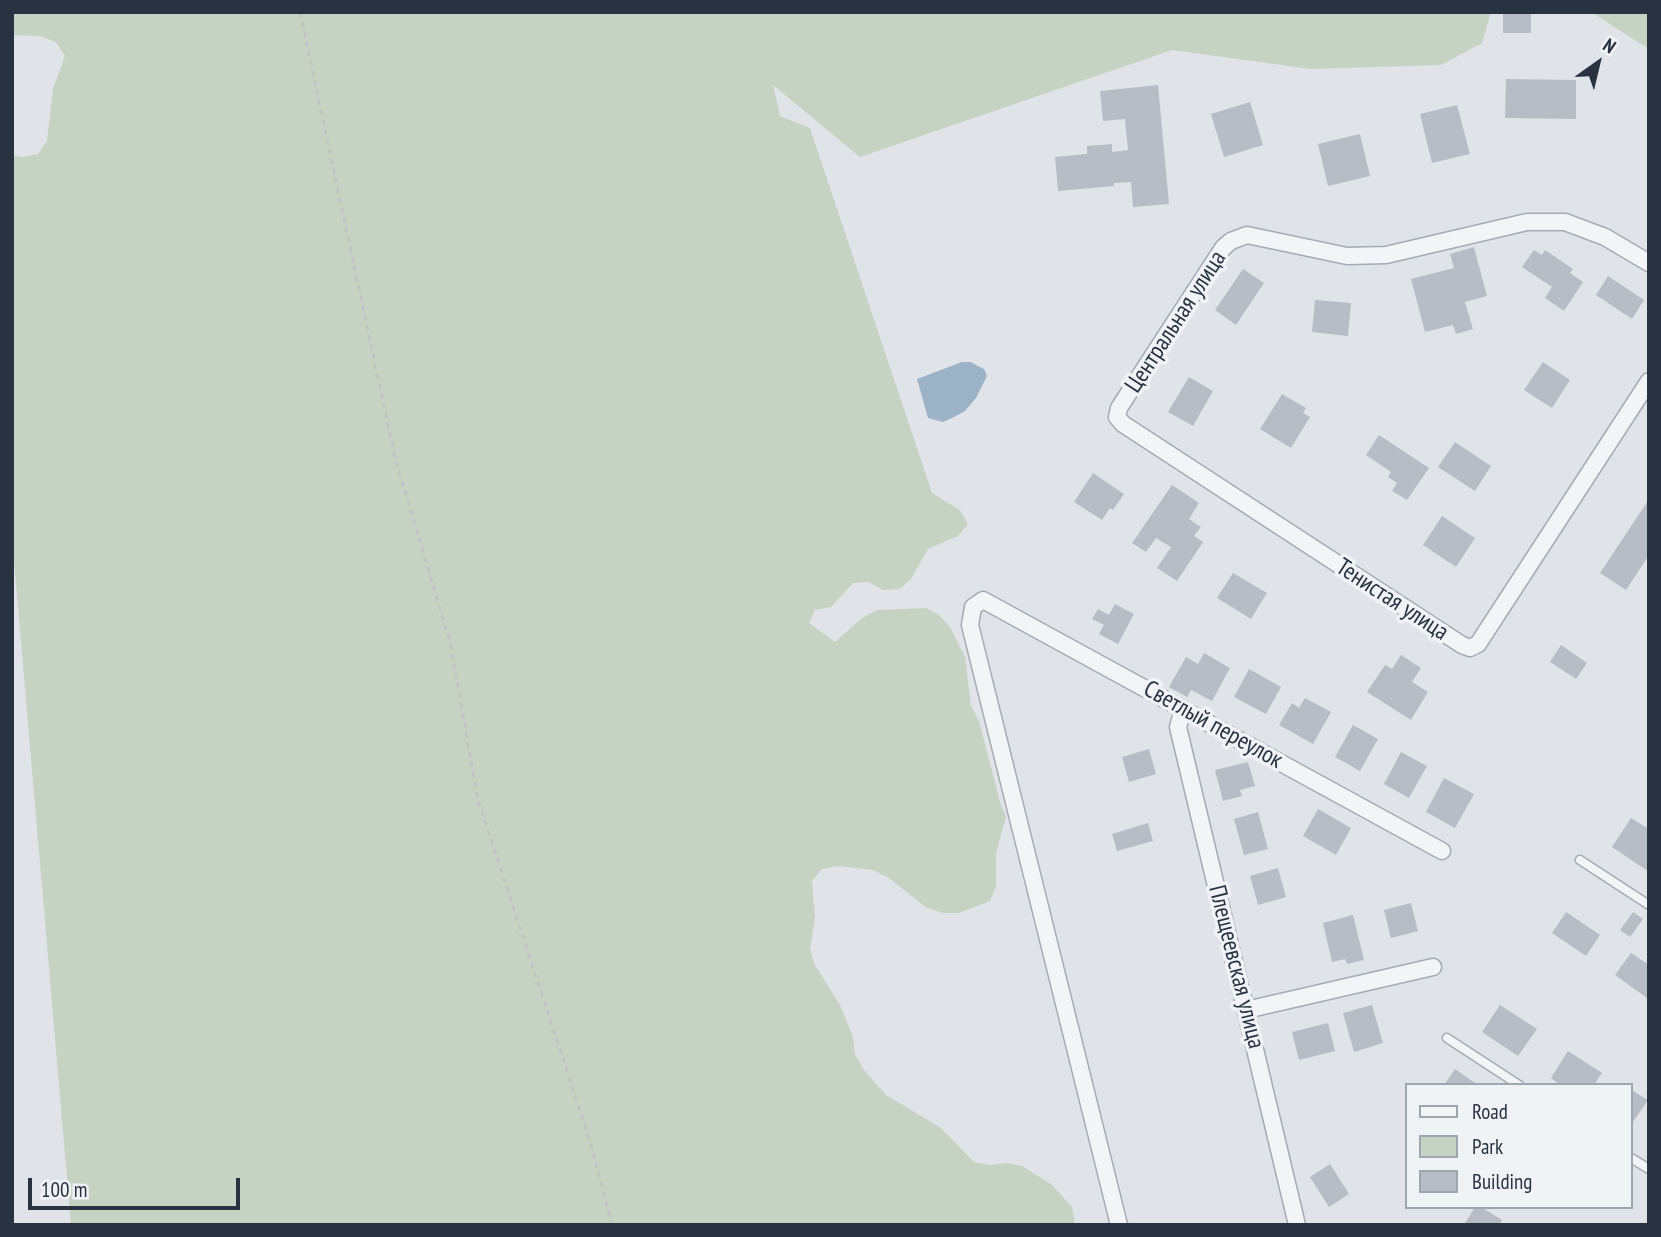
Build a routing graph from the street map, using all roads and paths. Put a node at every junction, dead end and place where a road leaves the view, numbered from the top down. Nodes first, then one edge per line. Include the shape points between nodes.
1 (300, 12) edge
2 (1649, 263) edge
3 (1649, 381) edge
4 (1117, 418) joint
5 (1183, 709) junction
6 (1442, 851) dead end
7 (1580, 860) dead end
8 (1649, 905) edge
9 (1433, 967) dead end
10 (1246, 1010) junction
11 (1447, 1038) dead end
12 (1516, 1083) edge
13 (1633, 1159) edge
14 (1649, 1169) edge
15 (612, 1225) edge
16 (1119, 1225) edge
17 (1297, 1225) edge

1 - 15 path via 395,458 450,642 478,800 591,1144
2 - 4 street, Центральная улица via 1605,237 1565,222 1527,222 1386,255 1347,256 1247,235 1223,248 1119,408
3 - 4 street, Тенистая улица via 1478,644 1470,648
5 - 6 street, Светлый переулок
5 - 10 street, Плещеевская улица via 1178,727
5 - 16 street, Светлый переулок via 983,600 973,607 970,625
7 - 8 lane
9 - 10 street
10 - 17 street, Плещеевская улица
11 - 12 lane
13 - 14 lane

